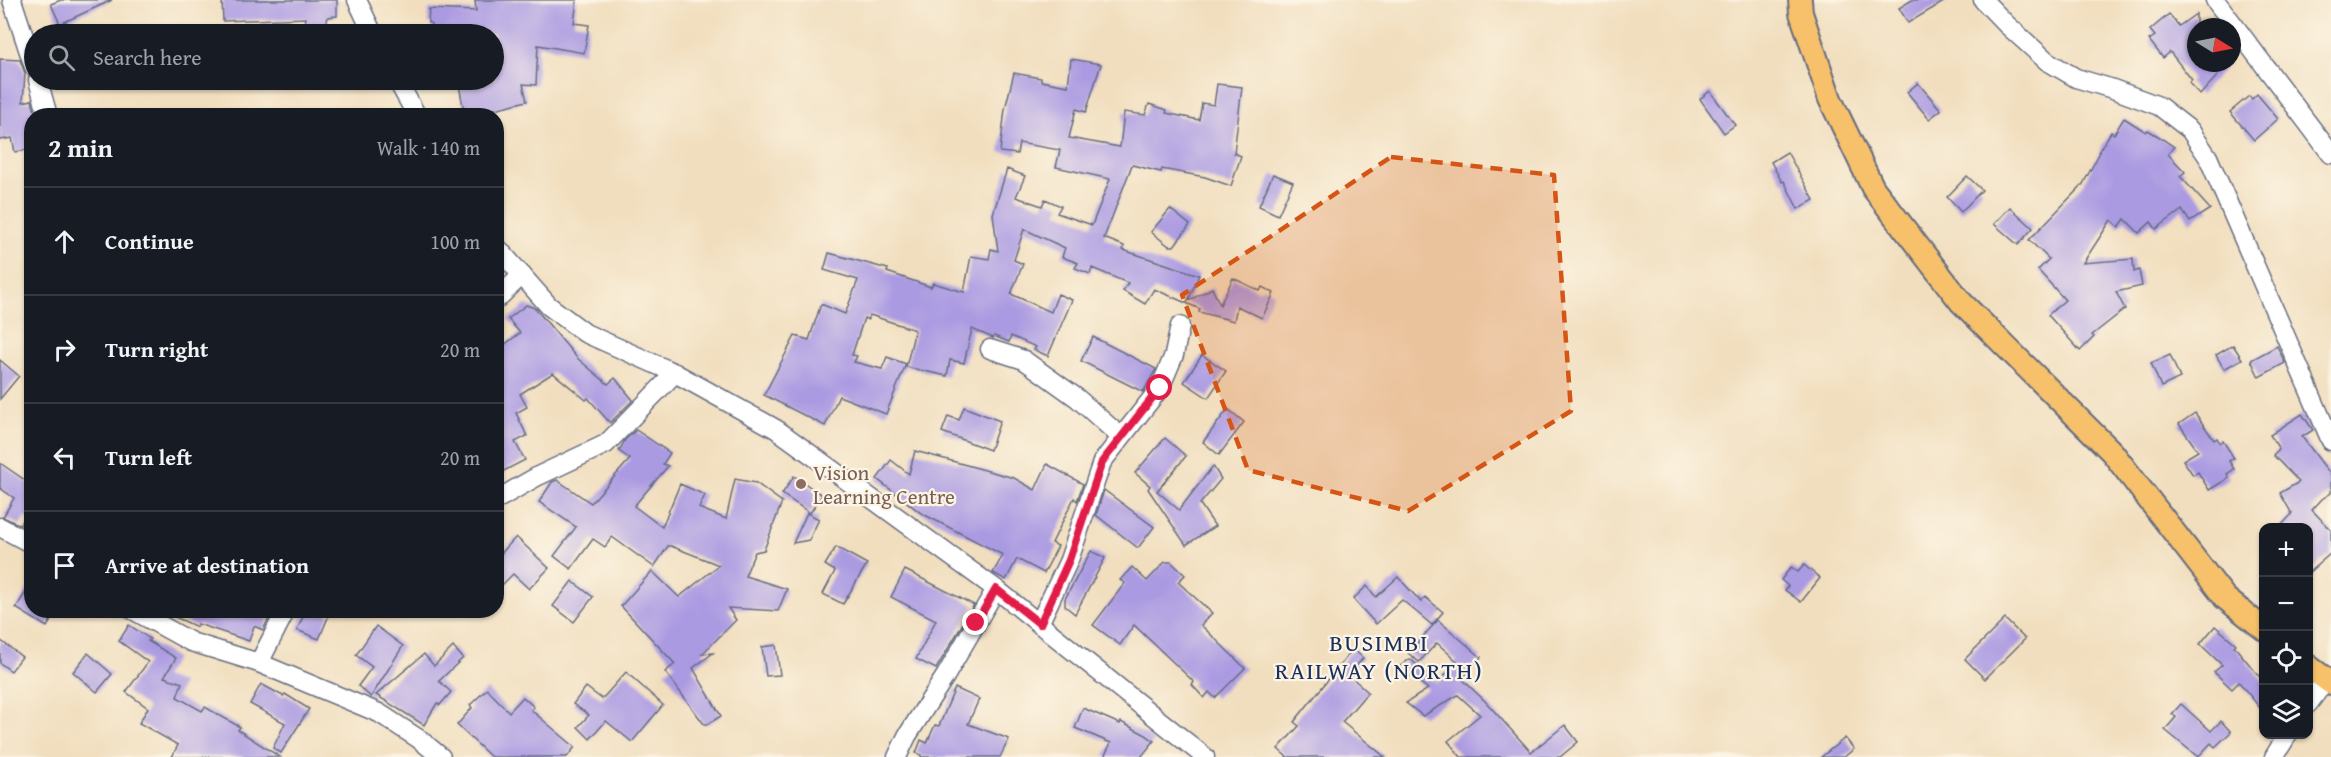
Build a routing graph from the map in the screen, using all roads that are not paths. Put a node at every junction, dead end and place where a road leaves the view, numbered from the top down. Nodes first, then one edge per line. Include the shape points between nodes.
1 (12, 0) edge
2 (357, 0) edge
3 (1800, 0) edge
4 (1983, 0) edge
5 (2215, 0) edge
6 (368, 24) edge
7 (24, 37) edge
8 (41, 90) edge
9 (403, 90) edge
10 (46, 108) edge
11 (413, 108) edge
12 (2331, 153) edge
13 (504, 255) edge
14 (522, 275) junction
15 (504, 292) edge
16 (1180, 326) dead end
17 (990, 349) dead end
18 (675, 373) junction
19 (1121, 437) junction
20 (2331, 441) edge
21 (504, 495) edge
22 (0, 527) edge
23 (24, 540) edge
24 (996, 589) junction
25 (148, 618) edge
26 (282, 618) edge
27 (1040, 624) junction
28 (2259, 625) edge
29 (259, 663) junction
30 (2313, 670) edge
31 (2329, 682) edge
32 (2313, 699) edge
33 (2285, 739) edge
34 (441, 757) edge
35 (897, 757) edge
36 (1205, 757) edge
37 (2274, 757) edge

1 - 7 street
2 - 6 street
3 - 28 main road via 1830,99 1873,188 1961,302 2112,453 2225,598
4 - 20 street via 2046,61 2076,78 2158,106 2190,130 2208,157
5 - 12 street
8 - 10 street
9 - 11 street
13 - 14 street
14 - 15 street
14 - 18 street via 549,306 585,333
16 - 19 street via 1174,355 1160,388
17 - 19 street via 1024,360 1077,398
18 - 21 street via 606,444
18 - 24 street via 776,429
19 - 27 street via 1102,462 1069,560
22 - 23 street
24 - 27 street
24 - 35 street
25 - 29 street via 191,642
26 - 29 street
27 - 36 street
29 - 34 street via 379,713
30 - 31 main road
31 - 32 street
33 - 37 street

